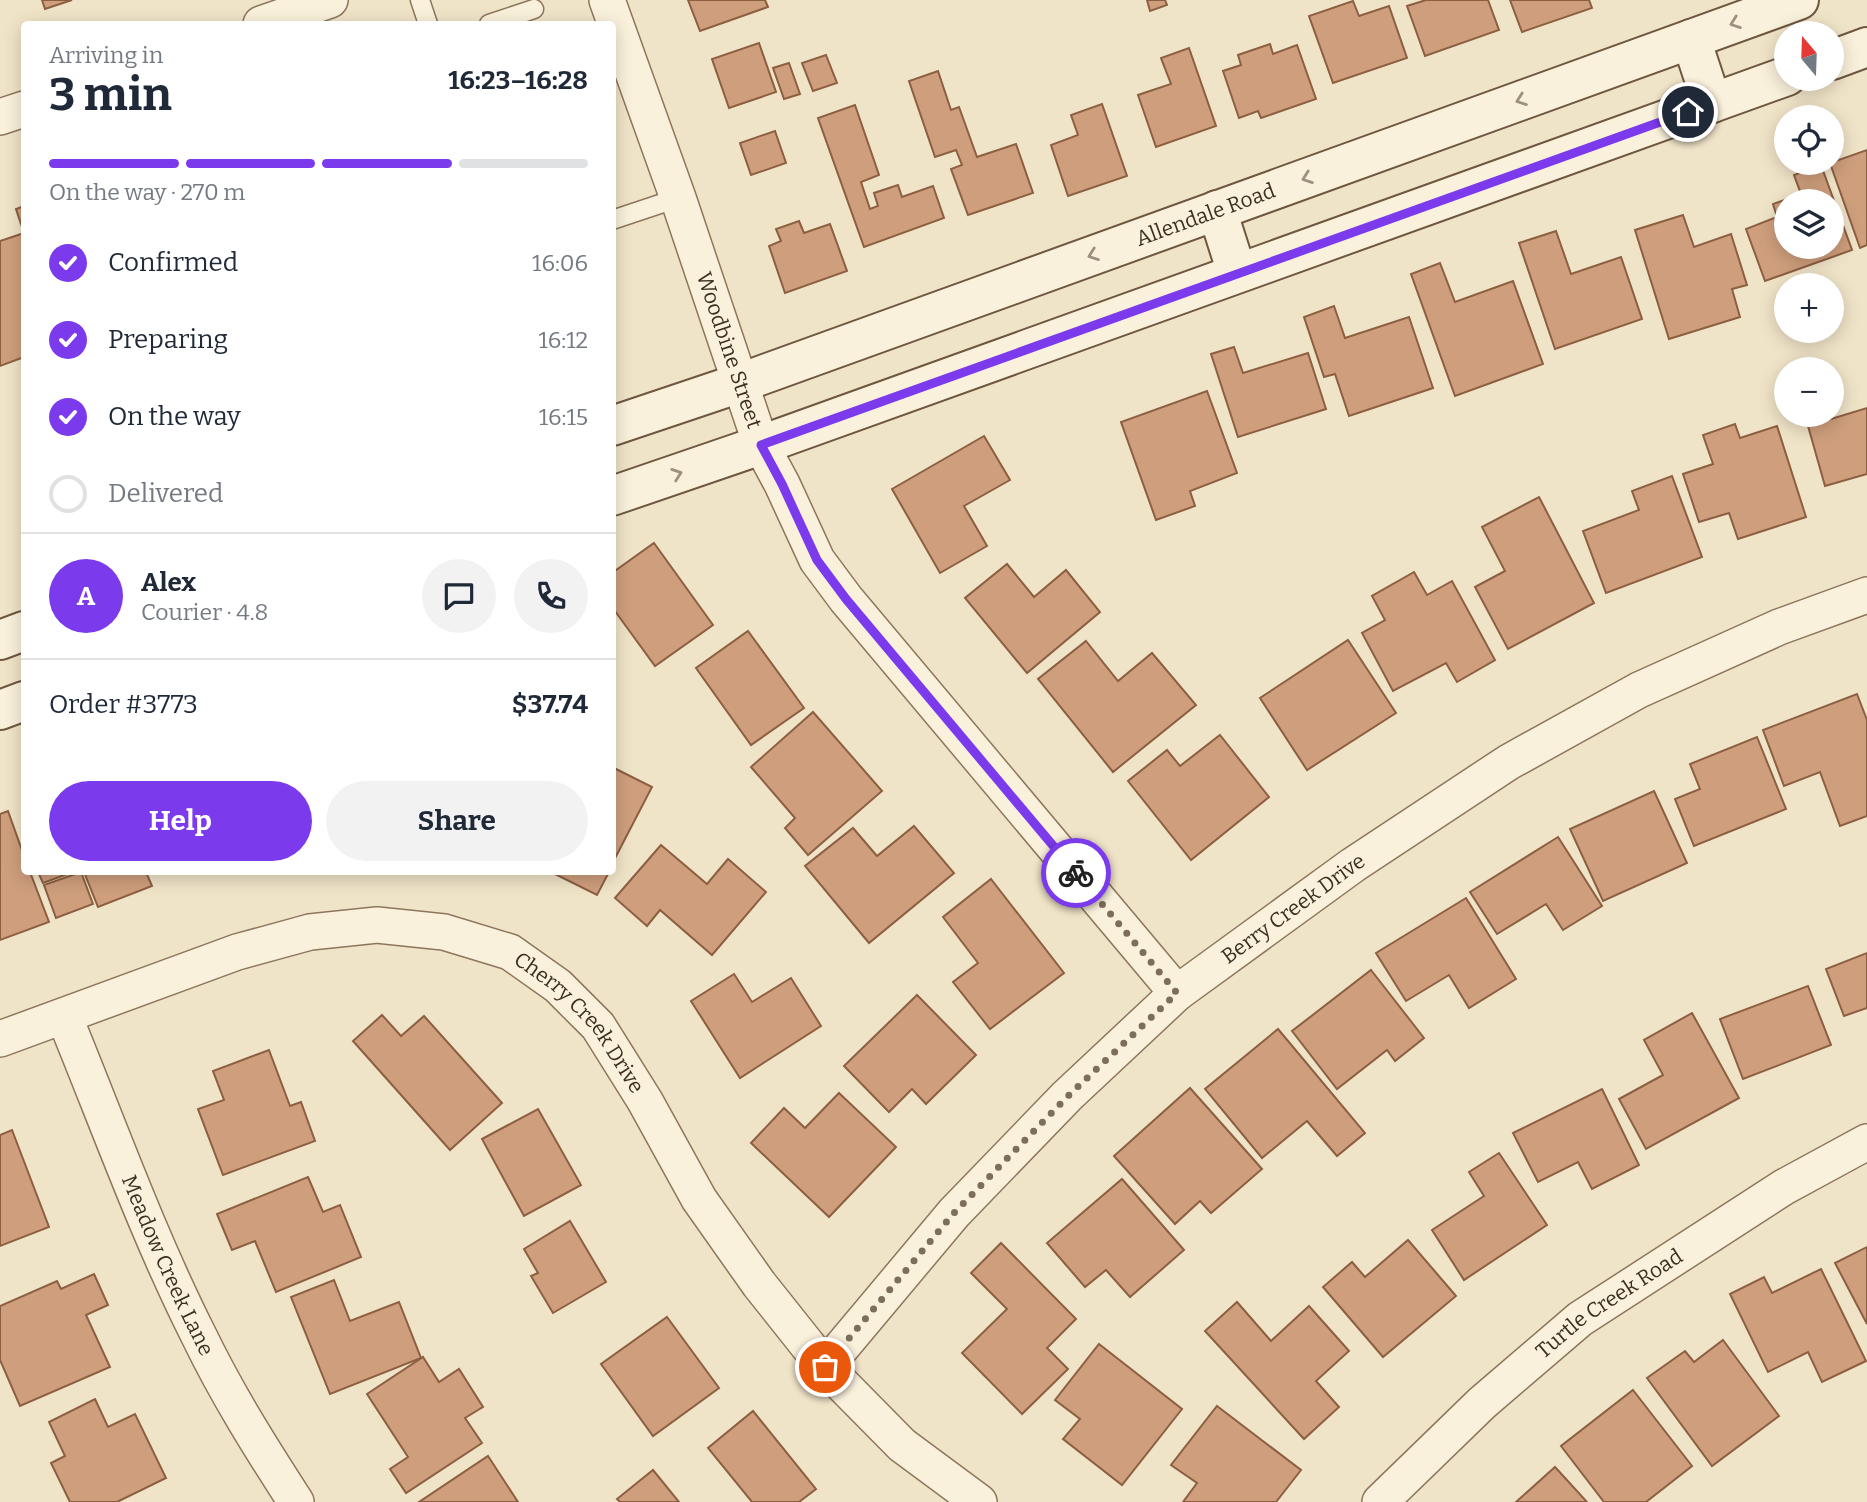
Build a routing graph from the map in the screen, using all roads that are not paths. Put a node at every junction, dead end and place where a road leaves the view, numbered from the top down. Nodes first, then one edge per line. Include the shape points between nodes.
1 (331, 0) edge
2 (420, 0) edge
3 (607, 0) edge
4 (1799, 0) edge
5 (534, 9) dead end
6 (270, 21) edge
7 (427, 21) edge
8 (498, 21) edge
9 (615, 21) edge
10 (616, 25) edge
11 (1691, 39) junction
12 (1867, 47) edge
13 (1844, 56) edge
14 (1774, 81) edge
15 (1712, 103) junction
16 (21, 109) edge
17 (0, 117) edge
18 (678, 198) junction
19 (1217, 210) junction
20 (616, 219) edge
21 (1237, 274) junction
22 (740, 383) junction
23 (616, 425) edge
24 (761, 445) junction
25 (616, 495) edge
26 (1867, 595) edge
27 (21, 632) edge
28 (0, 640) edge
29 (21, 702) edge
30 (0, 710) edge
31 (1177, 993) junction
32 (64, 1016) junction
33 (0, 1039) edge
34 (1867, 1142) edge
35 (825, 1367) junction
36 (296, 1502) edge
37 (978, 1502) edge
38 (1380, 1502) edge

1 - 6 street
2 - 7 lane
3 - 9 street, Woodbine Street
4 -> 11 main road, Allendale Road
5 - 8 lane
10 - 18 street, Woodbine Street
11 - 15 main road
11 -> 19 main road, Allendale Road
12 - 13 main road
14 - 15 main road
15 - 21 main road
16 - 17 street
18 - 20 lane
18 - 22 street, Woodbine Street
19 - 21 main road
19 -> 22 main road, Allendale Road
21 - 24 main road
22 - 23 main road, Allendale Road
22 - 24 street, Woodbine Street
25 -> 24 main road
24 - 31 street, Woodbine Street via 817,560 839,589
26 - 31 street, Berry Creek Drive via 1779,627 1639,690 1509,762 1353,865
27 - 28 main road
29 - 30 main road
31 - 35 street, Berry Creek Drive via 954,1213
32 - 33 street, Cherry Creek Drive
32 - 35 street, Cherry Creek Drive via 236,953 310,932 377,925 444,932 510,952 558,986 598,1026 699,1199
32 - 36 street, Meadow Creek Lane via 161,1256 199,1336 238,1410
34 - 38 street, Turtle Creek Road via 1784,1187 1580,1319 1482,1402
35 - 37 street, Cherry Creek Drive via 902,1445

